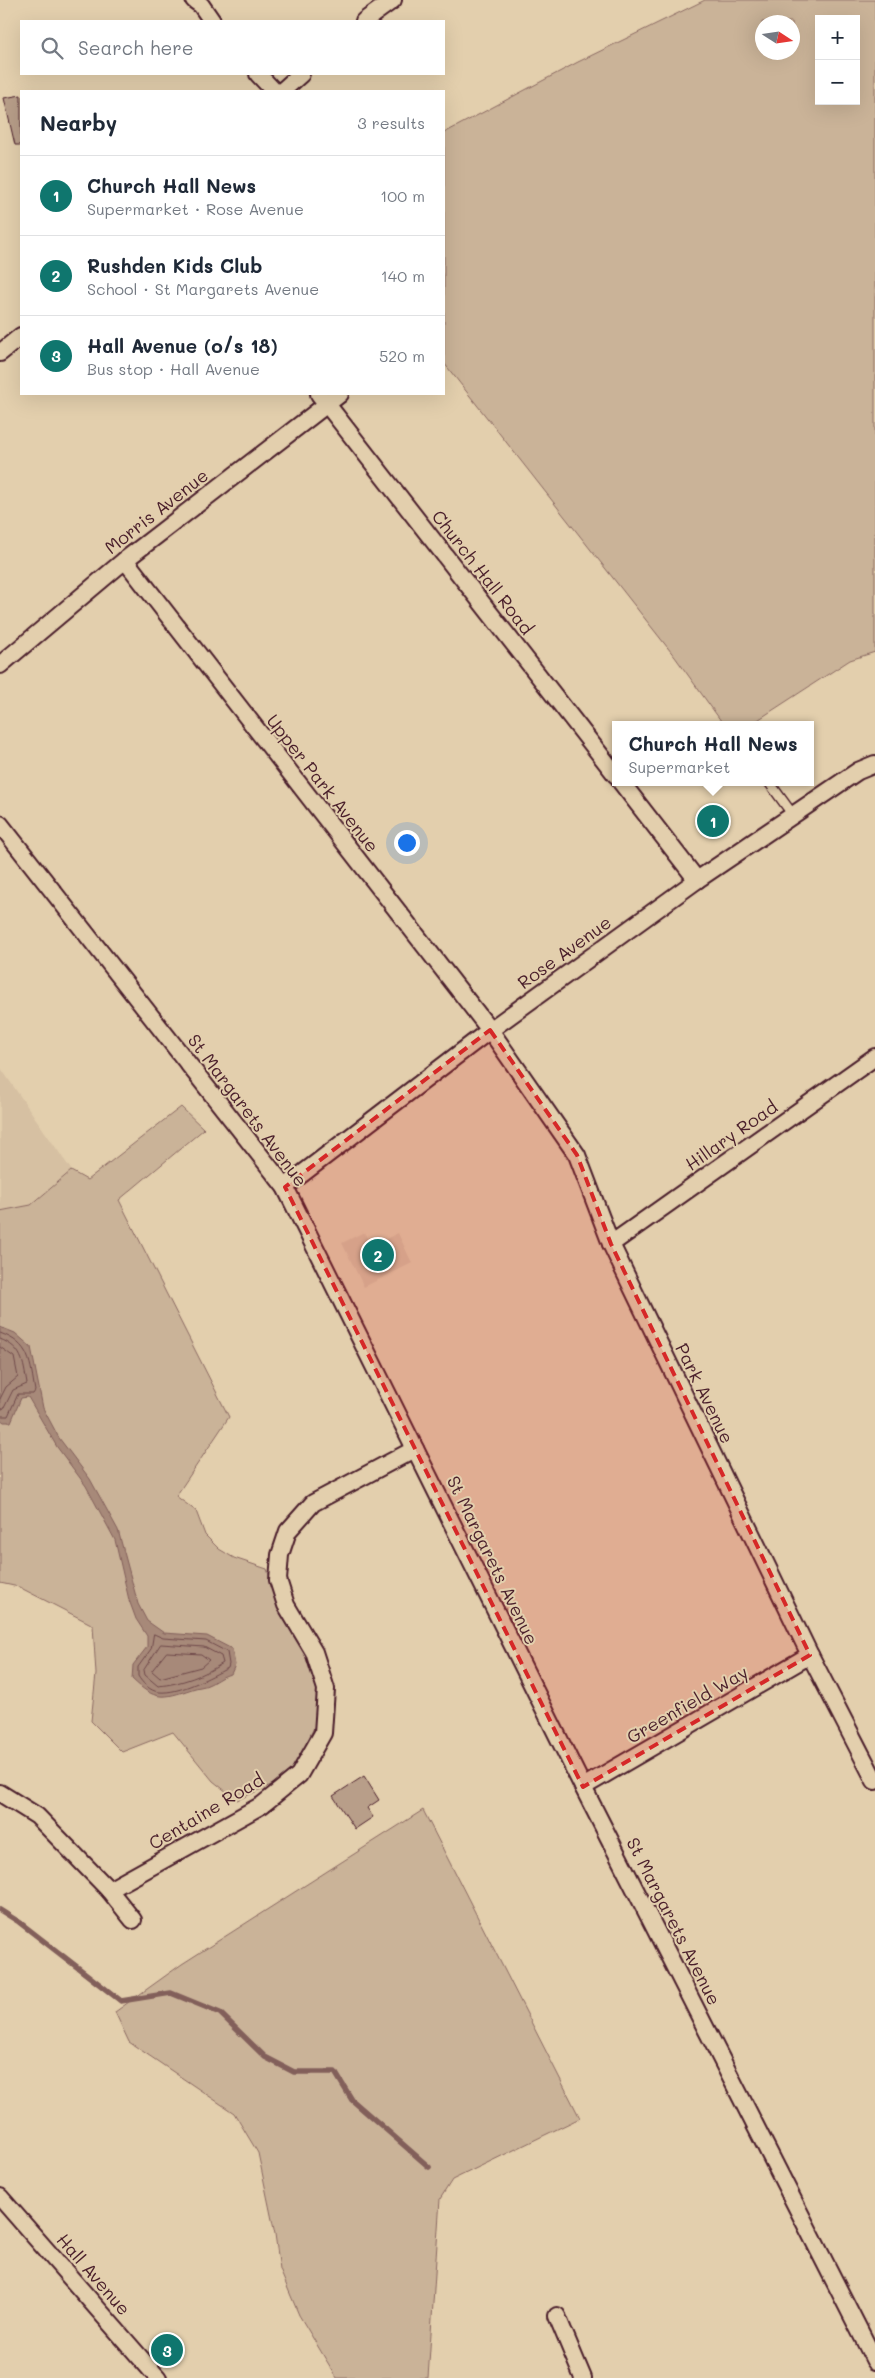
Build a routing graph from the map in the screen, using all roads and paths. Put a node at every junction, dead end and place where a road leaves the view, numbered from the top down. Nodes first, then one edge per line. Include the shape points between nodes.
1 (194, 0) edge
2 (393, 0) edge
3 (211, 20) edge
4 (365, 20) edge
5 (259, 75) edge
6 (300, 75) edge
7 (273, 90) edge
8 (283, 90) edge
9 (20, 337) edge
10 (0, 353) edge
11 (329, 397) edge
12 (125, 560) junction
13 (0, 665) edge
14 (875, 764) edge
15 (612, 770) edge
16 (624, 786) edge
17 (772, 786) edge
18 (793, 815) junction
19 (0, 824) edge
20 (697, 880) junction
21 (490, 1030) junction
22 (875, 1058) edge
23 (285, 1187) junction
24 (610, 1244) junction
25 (416, 1449) junction
26 (810, 1655) junction
27 (875, 1781) edge
28 (583, 1788) junction
29 (0, 1793) edge
30 (109, 1890) junction
31 (133, 1920) dead end
32 (0, 2197) edge
33 (557, 2316) dead end
34 (875, 2361) edge
35 (158, 2378) edge
36 (583, 2378) edge

1 - 3 street
2 - 4 street
5 - 7 street
6 - 8 street
9 - 10 street
11 - 12 street, Morris Avenue
11 - 15 street, Church Hall Road
12 - 13 street, Morris Avenue
12 - 21 street, Upper Park Avenue
14 - 18 street, Rose Avenue via 858,771
16 - 20 street
17 - 18 lane
18 - 20 street, Rose Avenue
19 - 23 street, St Margarets Avenue
20 - 21 street, Rose Avenue
21 - 23 street, Rose Avenue
21 - 24 street, Park Avenue via 577,1154
22 - 24 street, Hillary Road
23 - 25 street, St Margarets Avenue
24 - 26 street, Park Avenue
25 - 28 street, St Margarets Avenue
25 - 30 street, Centaine Road via 313,1503 288,1531 280,1555 278,1580 286,1605 314,1652 326,1690 323,1733 299,1776 262,1805
26 - 27 street, Park Avenue
26 - 28 street, Greenfield Way
28 - 34 street, St Margarets Avenue
29 - 30 street via 37,1816
30 - 31 street
32 - 35 street, Hall Avenue
33 - 36 street

